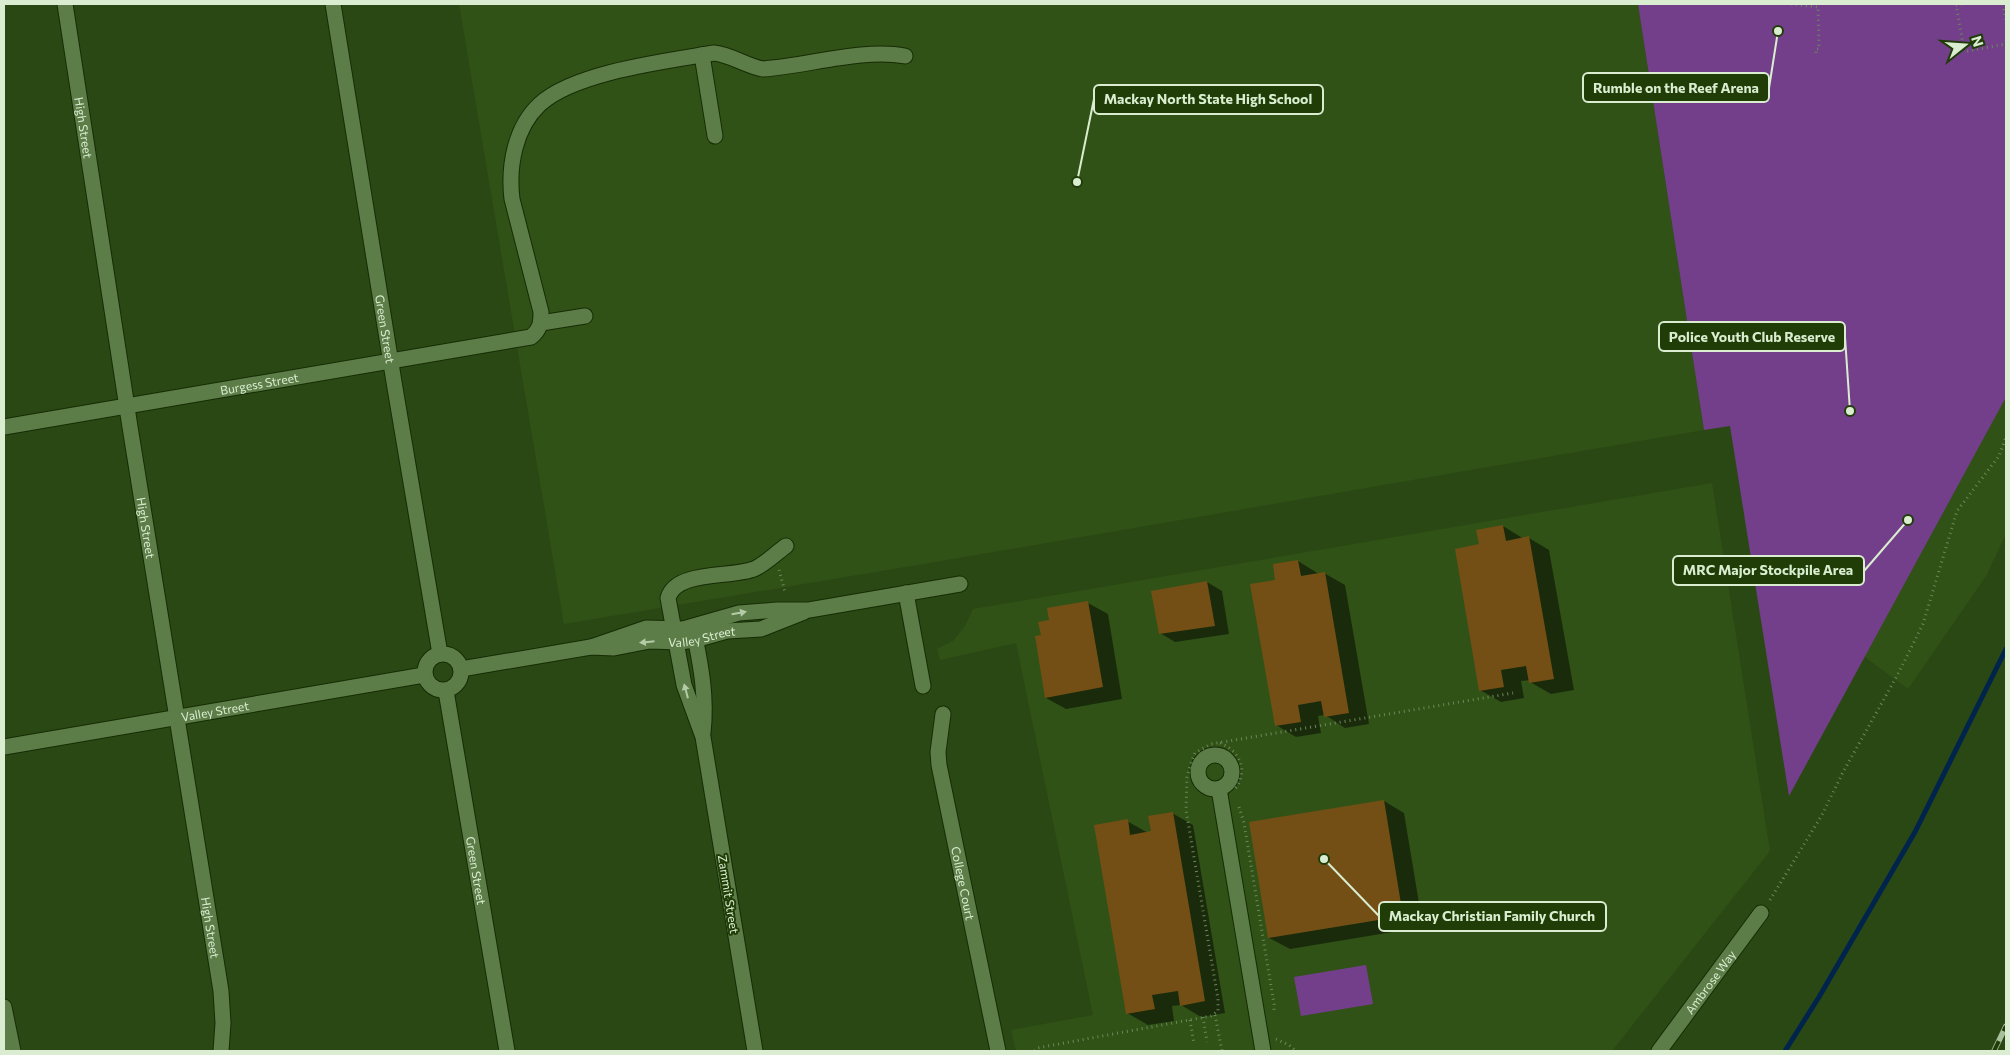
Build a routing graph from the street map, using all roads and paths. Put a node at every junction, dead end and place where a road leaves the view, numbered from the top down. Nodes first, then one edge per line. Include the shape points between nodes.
1 (65, 4) edge
2 (333, 4) edge
3 (1791, 4) edge
4 (1956, 4) edge
5 (1962, 4) edge
6 (2003, 4) edge
7 (2006, 21) edge
8 (2006, 44) edge
9 (702, 55) junction
10 (1816, 55) dead end
11 (905, 56) dead end
12 (715, 136) dead end
13 (585, 316) dead end
14 (541, 323) junction
15 (390, 362) junction
16 (127, 407) junction
17 (4, 427) edge
18 (2006, 437) edge
19 (786, 546) dead end
20 (960, 584) dead end
21 (906, 593) junction
22 (694, 634) junction
23 (675, 636) junction
24 (440, 654) junction
25 (461, 670) junction
26 (424, 675) junction
27 (923, 686) dead end
28 (446, 691) junction
29 (943, 714) dead end
30 (178, 717) junction
31 (703, 737) junction
32 (1220, 742) dead end
33 (4, 746) edge
34 (1226, 791) joint
35 (1236, 802) dead end
36 (1761, 913) joint
37 (4, 1007) edge
38 (1215, 1015) dead end
39 (1273, 1016) dead end
40 (1203, 1017) dead end
41 (1190, 1020) dead end
42 (1272, 1034) dead end
43 (1207, 1042) dead end
44 (1194, 1044) dead end
45 (13, 1051) edge
46 (221, 1051) edge
47 (507, 1051) edge
48 (755, 1051) edge
49 (998, 1051) edge
50 (1222, 1051) edge
51 (1262, 1051) edge
52 (1273, 1051) edge
53 (1296, 1051) edge
54 (1659, 1051) edge

1 - 16 street, High Street
2 - 15 street, Green Street
3 - 10 path via 1818,7 1819,49 1816,49
4 - 5 path
4 - 8 path via 1964,50
6 - 7 path
9 - 11 street via 714,52 763,69 843,58
9 - 12 street
9 - 14 street via 585,80 555,93 531,115 516,143 510,180
13 - 14 street
14 - 15 street, Burgess Street via 538,332 531,337
15 - 16 street, Burgess Street
15 - 24 street, Green Street
16 - 17 street, Burgess Street
16 - 30 street, High Street
18 - 36 path via 1996,461 1957,511 1922,624 1898,674 1822,815
19 - 23 street, Zammit Street via 754,568 679,583 668,598
20 - 21 street, Valley Street
21 - 22 street, Valley Street via 809,610 761,629
21 - 27 street
22 - 23 street, Valley Street
22 - 31 street, Zammit Street via 705,696
23 - 25 street, Valley Street via 646,628 591,647
31 -> 23 street, Zammit Street via 687,695
24 - 25 street via 451,656
24 - 26 street via 426,664
25 - 28 street via 456,686
26 - 28 street via 434,689
26 - 30 street, Valley Street
28 - 47 street, Green Street
29 - 49 street, College Court via 939,765
30 - 33 street, Valley Street
30 - 46 street, High Street via 222,991
31 - 48 street, Zammit Street
32 - 34 path via 1234,751 1242,764 1241,780
34 - 51 street
35 - 39 path via 1244,823 1274,1004
36 - 54 street, Ambrose Way
37 - 45 street
38 - 50 path
40 - 43 path
41 - 44 path
42 - 53 path
51 - 52 street

